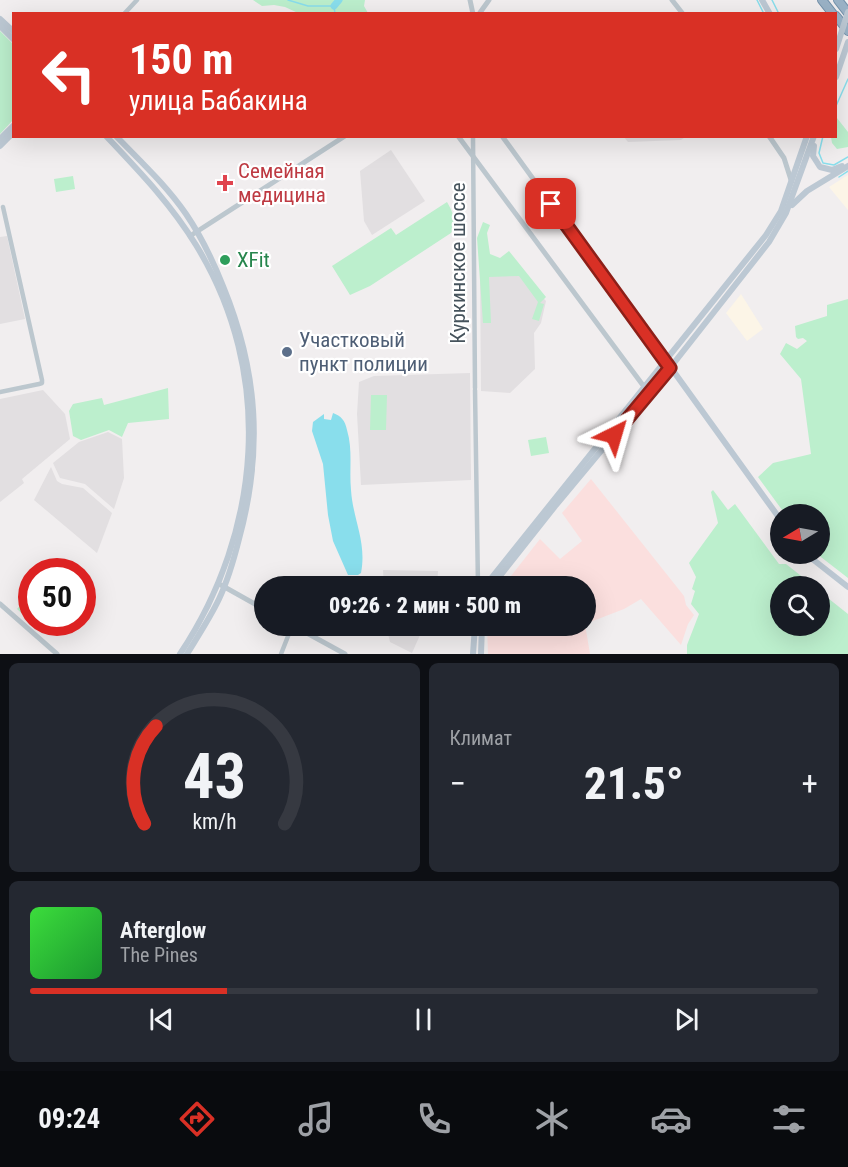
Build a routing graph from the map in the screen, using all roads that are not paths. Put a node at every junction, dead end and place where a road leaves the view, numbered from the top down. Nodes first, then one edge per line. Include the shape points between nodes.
1 (137, 0) edge
2 (672, 0) edge
3 (822, 0) edge
4 (838, 0) edge
5 (126, 12) edge
6 (681, 12) edge
7 (832, 12) edge
8 (848, 13) edge
9 (837, 18) edge
10 (0, 19) edge
11 (0, 26) edge
12 (12, 30) edge
13 (848, 31) edge
14 (12, 38) edge
15 (848, 42) edge
16 (837, 46) edge
17 (837, 74) edge
18 (12, 127) edge
19 (12, 134) edge
20 (108, 138) edge
21 (118, 138) edge
22 (342, 138) edge
23 (459, 138) edge
24 (473, 138) edge
25 (503, 138) edge
26 (770, 138) edge
27 (806, 138) edge
28 (814, 138) edge
29 (815, 138) edge
30 (0, 139) edge
31 (0, 146) edge
32 (474, 158) junction
33 (848, 164) edge
34 (474, 172) junction
35 (487, 175) junction
36 (791, 185) junction
37 (3, 207) dead end
38 (786, 213) junction
39 (197, 232) junction
40 (190, 236) junction
41 (668, 365) junction
42 (645, 388) junction
43 (0, 392) edge
44 (770, 505) edge
45 (819, 564) edge
46 (478, 573) joint
47 (480, 576) edge
48 (497, 576) edge
49 (497, 576) edge
50 (221, 586) junction
51 (848, 587) edge
52 (0, 604) edge
53 (254, 604) edge
54 (289, 636) edge
55 (312, 636) edge
56 (475, 636) edge
57 (482, 636) edge
58 (57, 654) edge
59 (180, 654) edge
60 (187, 654) edge
61 (281, 654) edge
62 (345, 654) edge
63 (474, 654) edge
64 (481, 654) edge

1 - 5 street
2 - 6 street
3 - 7 highway
4 - 8 highway
8 - 16 main road, bridge
9 - 13 highway
10 - 12 main road
11 - 14 main road
15 - 17 main road
18 - 30 main road
19 - 31 main road
20 - 40 main road via 155,188
21 - 39 main road via 162,184
22 - 39 street
23 - 32 street
24 - 32 street, Куркинское шоссе
25 - 41 street
26 - 36 street via 789,169
27 - 36 main road
28 - 38 main road
29 - 33 main road via 813,156 820,167 832,170
32 - 34 street, Куркинское шоссе
32 - 35 street
33 - 38 main road via 800,196
34 - 35 street
34 - 46 street, Куркинское шоссе
35 - 42 street
36 - 41 main road via 766,235
37 - 43 street via 42,383
38 - 41 main road via 769,242
39 - 40 street
39 - 50 main road via 217,271 242,339 254,412 251,488 235,555
40 - 50 main road via 211,273 229,318 243,369 248,412 243,503
41 - 42 main road
41 - 44 main road
41 - 48 main road
42 - 49 main road
45 - 51 main road
46 - 47 street
50 - 53 street
50 - 59 main road
50 - 60 main road via 218,602
52 - 58 street
54 - 61 street
55 - 62 street
56 - 63 main road
57 - 64 main road

